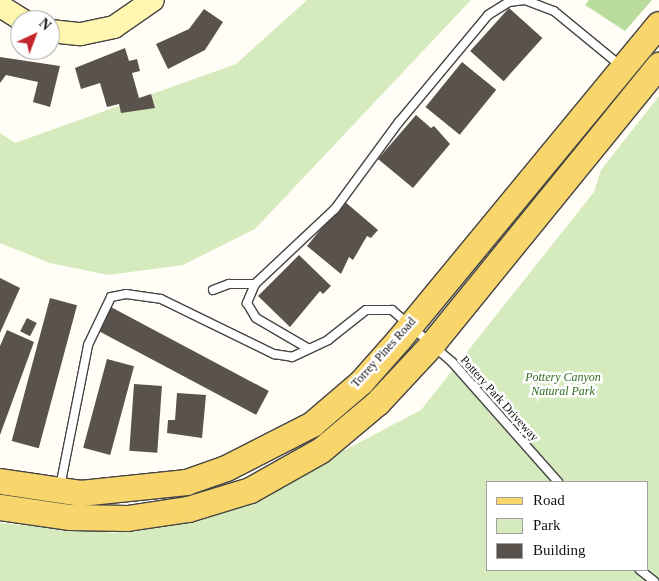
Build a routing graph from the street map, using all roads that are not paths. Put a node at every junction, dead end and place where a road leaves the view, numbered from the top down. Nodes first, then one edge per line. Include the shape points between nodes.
1 (153, 0) edge
2 (659, 24) edge
3 (60, 32) edge
4 (659, 64) edge
5 (623, 68) junction
6 (255, 284) junction
7 (213, 290) dead end
8 (421, 334) junction
9 (309, 349) junction
10 (0, 481) edge
11 (557, 481) edge
12 (60, 491) junction
13 (0, 506) edge
14 (641, 571) edge
15 (654, 581) edge

1 - 3 street via 114,27 80,34
2 - 5 main road, Torrey Pines Road
4 - 8 main road, Torrey Pines Road
5 - 6 lane via 554,11 524,0 509,2 488,16 399,122 335,209
5 - 8 main road, Torrey Pines Road
6 - 7 lane via 229,284
6 - 9 lane via 247,304 256,318
8 - 9 lane, Pottery Park Driveway via 392,310 366,310
8 - 11 lane, Pottery Park Driveway
8 - 12 main road, Torrey Pines Road via 312,424 226,468 140,490
8 - 13 main road, Torrey Pines Road via 358,421 321,450 250,490 188,509 127,518 70,517
9 - 12 lane, Pottery Park Driveway via 292,357 274,354 161,299 111,296 88,345 60,467
10 - 12 main road, Torrey Pines Road
14 - 15 lane

